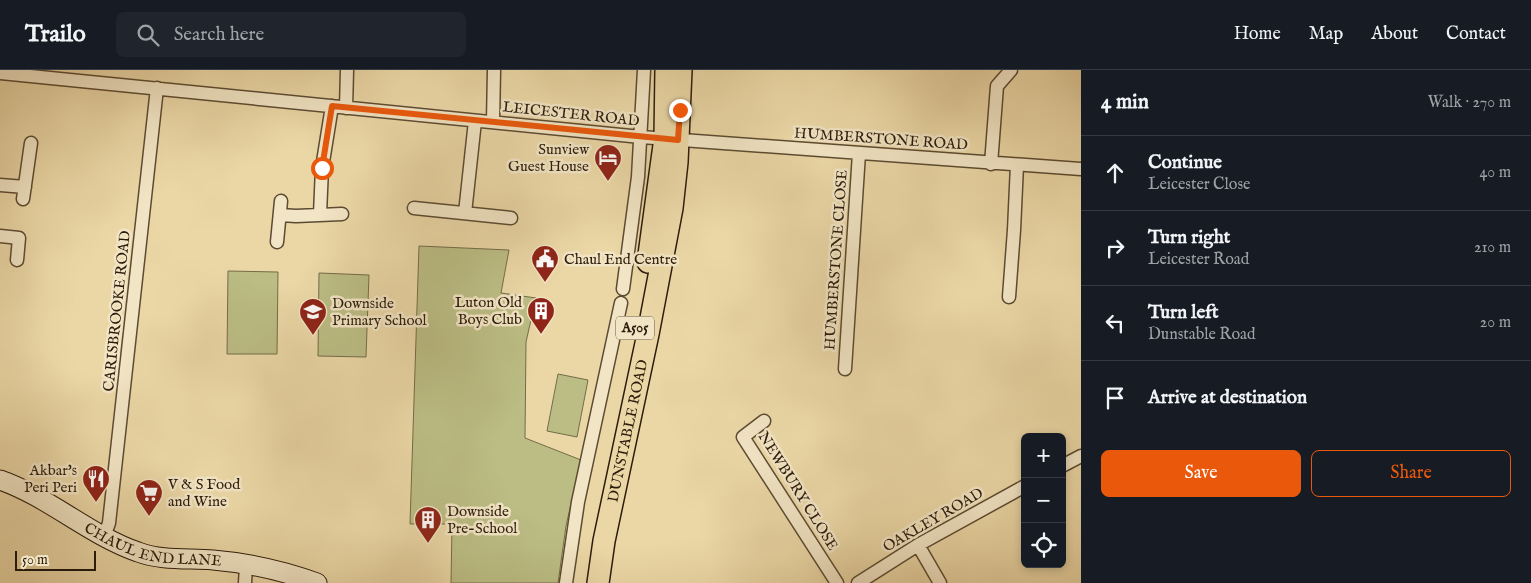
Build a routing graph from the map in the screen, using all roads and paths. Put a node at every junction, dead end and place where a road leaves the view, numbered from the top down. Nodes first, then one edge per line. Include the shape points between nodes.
1 (347, 70) edge
2 (494, 70) edge
3 (644, 70) edge
4 (666, 70) edge
5 (681, 70) edge
6 (1011, 70) edge
7 (9, 72) edge
8 (158, 88) junction
9 (332, 106) junction
10 (346, 108) junction
11 (475, 121) junction
12 (493, 122) junction
13 (641, 137) junction
14 (672, 139) junction
15 (31, 143) dead end
16 (859, 153) junction
17 (991, 164) junction
18 (1017, 165) junction
19 (1081, 170) edge
20 (0, 185) edge
21 (281, 201) dead end
22 (414, 208) dead end
23 (465, 213) junction
24 (320, 214) junction
25 (342, 214) dead end
26 (280, 215) junction
27 (511, 218) dead end
28 (0, 236) edge
29 (277, 242) dead end
30 (17, 260) dead end
31 (623, 289) dead end
32 (1009, 296) dead end
33 (621, 303) dead end
34 (845, 369) dead end
35 (764, 421) dead end
36 (1081, 456) edge
37 (1066, 464) edge
38 (0, 480) edge
39 (1021, 488) edge
40 (104, 537) junction
41 (918, 545) junction
42 (246, 574) edge
43 (317, 583) edge
44 (566, 583) edge
45 (584, 583) edge
46 (598, 583) edge
47 (837, 583) edge
48 (858, 583) edge
49 (940, 583) edge

1 - 10 street
2 - 12 street
3 - 13 street
4 - 14 main road, DUNSTABLE ROAD / A505
5 - 14 main road, DUNSTABLE ROAD
6 - 17 street via 997,86
7 - 8 street, LEICESTER ROAD
8 - 9 street, LEICESTER ROAD
8 - 40 street, CARISBROOKE ROAD via 110,523
9 - 10 street, LEICESTER ROAD
9 - 24 street via 322,168
10 - 11 street, LEICESTER ROAD
11 - 12 street, LEICESTER ROAD
11 - 23 street
12 - 13 street, LEICESTER ROAD
13 - 14 street, LEICESTER ROAD
13 - 31 street
14 - 16 street, HUMBERSTONE ROAD
14 - 45 main road, DUNSTABLE ROAD / A505 via 588,545
14 - 46 main road, DUNSTABLE ROAD / A505 via 672,208
15 - 20 street via 24,193
16 - 17 street, HUMBERSTONE ROAD
16 - 34 street, HUMBERSTONE CLOSE
17 - 18 street, HUMBERSTONE ROAD
18 - 19 street, HUMBERSTONE ROAD
18 - 32 street
21 - 26 street
22 - 23 street
23 - 27 street
24 - 25 street
24 - 26 street
26 - 29 street
28 - 30 street via 19,238
33 - 44 street via 578,502
35 - 47 street, NEWBURY CLOSE via 743,437
36 - 37 street
38 - 40 street, CHAUL END LANE
39 - 41 street, OAKLEY ROAD
40 - 42 street, CHAUL END LANE via 139,553 160,558 214,560
41 - 48 street, OAKLEY ROAD
41 - 49 street
42 - 43 street, CHAUL END LANE via 280,571

